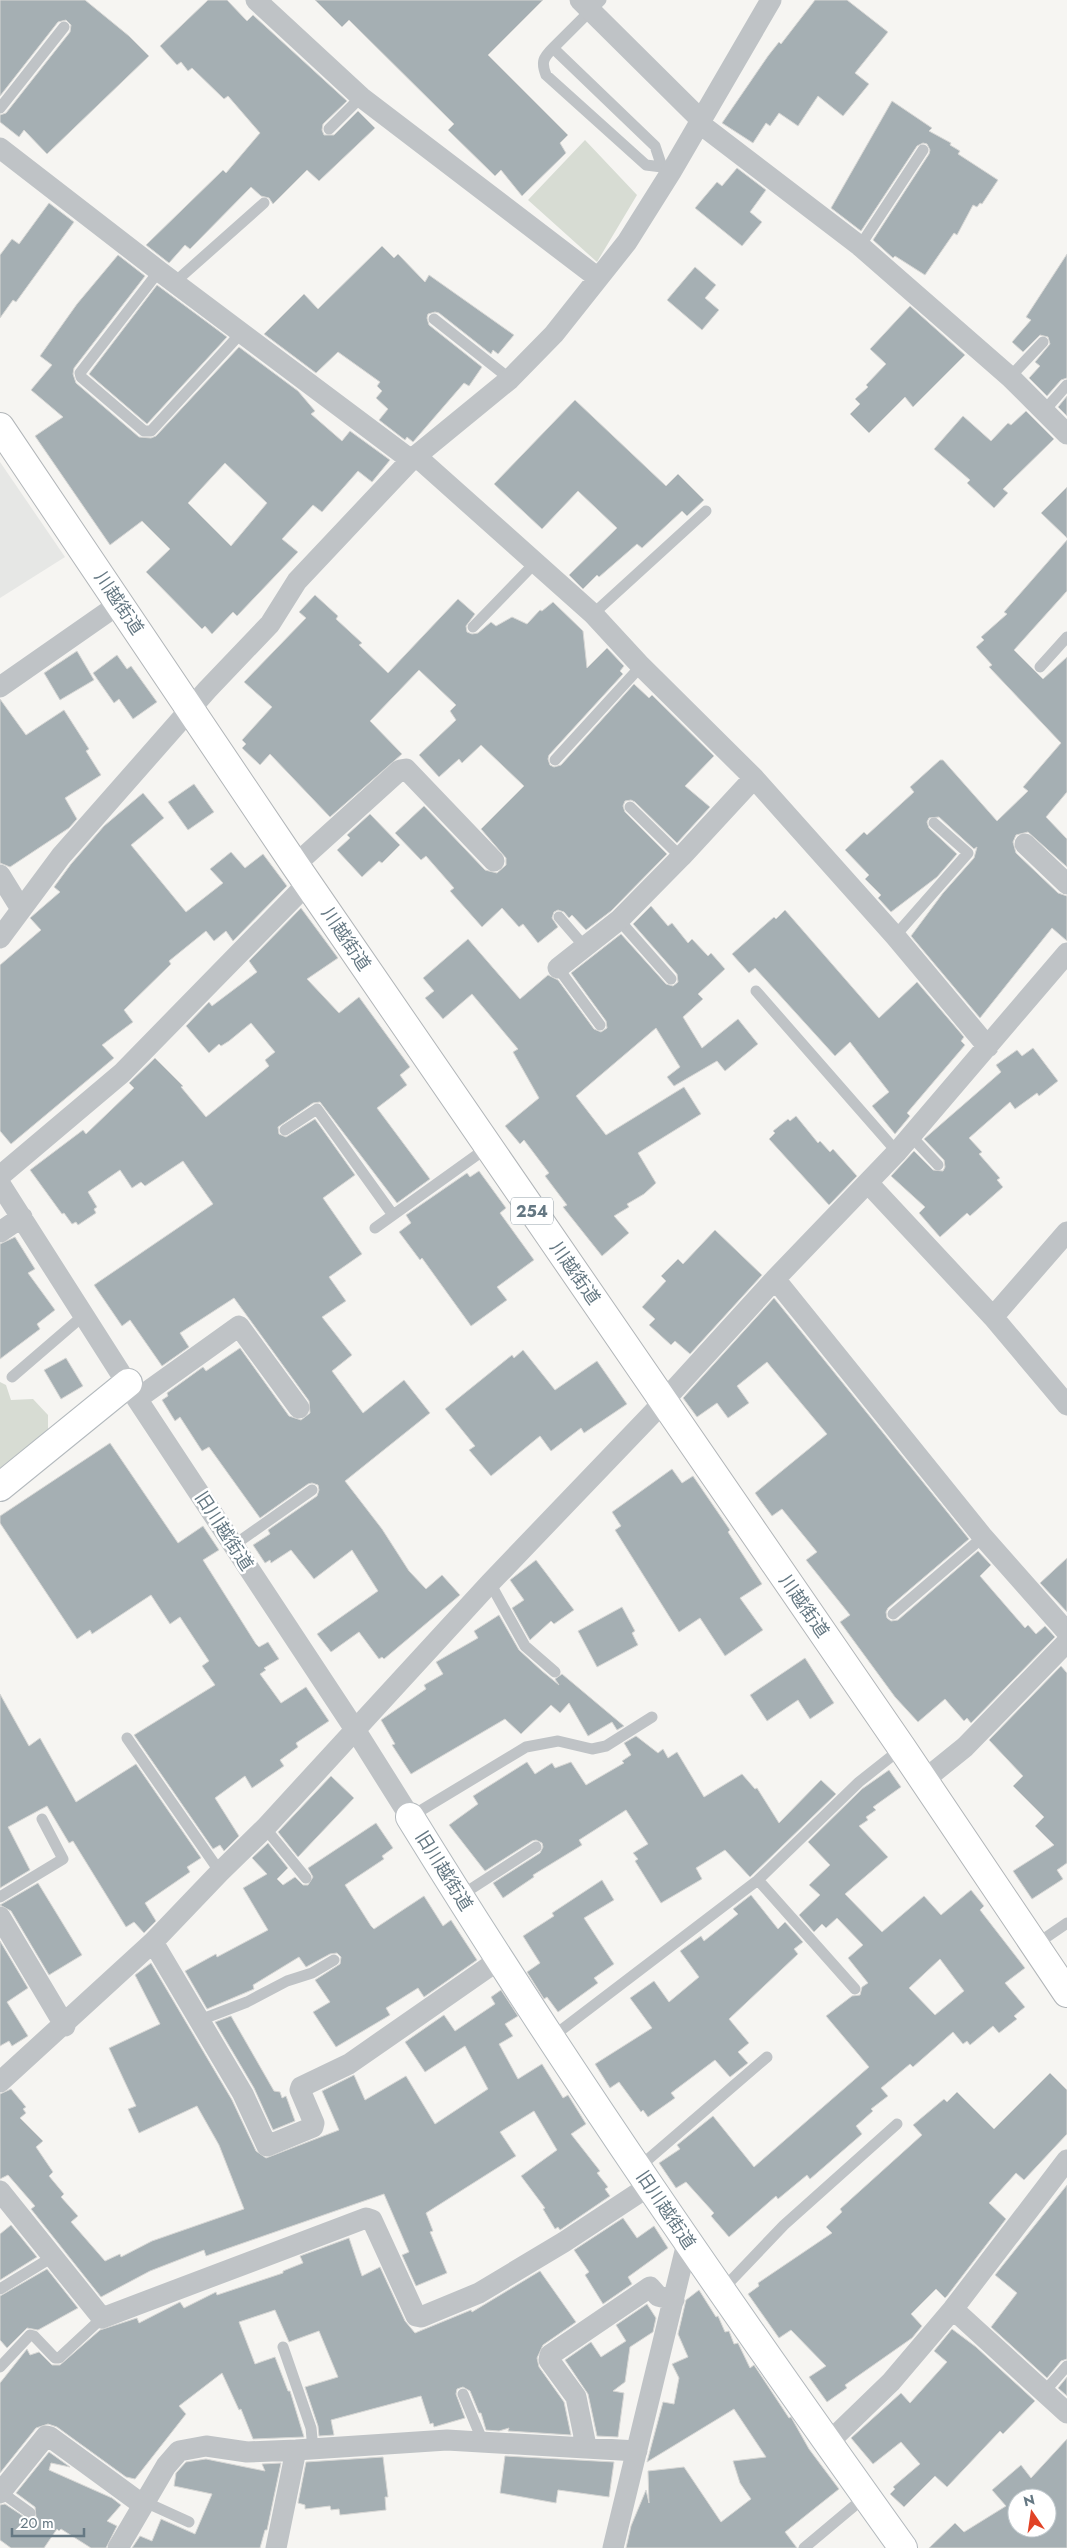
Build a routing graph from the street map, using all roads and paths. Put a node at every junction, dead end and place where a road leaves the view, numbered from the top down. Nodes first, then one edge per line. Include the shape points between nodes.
1 (256, 0) edge
2 (770, 0) edge
3 (590, 3) edge
4 (64, 27) dead end
5 (553, 48) junction
6 (361, 97) junction
7 (0, 108) edge
8 (700, 121) junction
9 (329, 129) dead end
10 (0, 148) edge
11 (923, 150) dead end
12 (666, 170) junction
13 (264, 203) dead end
14 (860, 246) junction
15 (167, 276) junction
16 (598, 278) junction
17 (434, 319) dead end
18 (242, 332) junction
19 (1043, 342) dead end
20 (1010, 377) junction
21 (510, 379) junction
22 (1067, 386) edge
23 (1044, 411) junction
24 (0, 427) edge
25 (1067, 434) edge
26 (413, 458) junction
27 (706, 511) dead end
28 (534, 563) junction
29 (119, 604) junction
30 (593, 614) junction
31 (473, 627) dead end
32 (1067, 637) edge
33 (641, 666) junction
34 (1040, 666) dead end
35 (0, 686) edge
36 (190, 709) junction
37 (554, 760) dead end
38 (754, 778) junction
39 (630, 807) dead end
40 (934, 823) dead end
41 (1025, 844) dead end
42 (682, 857) junction
43 (494, 862) dead end
44 (302, 874) junction
45 (0, 875) edge
46 (1067, 884) edge
47 (21, 909) junction
48 (559, 917) dead end
49 (619, 920) junction
50 (895, 936) junction
51 (0, 938) edge
52 (584, 946) junction
53 (1067, 953) edge
54 (558, 968) joint
55 (671, 979) dead end
56 (756, 991) dead end
57 (600, 1025) dead end
58 (988, 1047) junction
59 (286, 1130) dead end
60 (911, 1136) junction
61 (488, 1147) junction
62 (897, 1152) junction
63 (938, 1165) dead end
64 (0, 1176) edge
65 (868, 1183) junction
66 (0, 1184) edge
67 (393, 1215) junction
68 (22, 1217) junction
69 (375, 1228) dead end
70 (0, 1232) edge
71 (1067, 1232) edge
72 (774, 1279) junction
73 (84, 1315) junction
74 (993, 1317) junction
75 (12, 1377) dead end
76 (132, 1391) junction
77 (664, 1402) junction
78 (1067, 1405) edge
79 (299, 1408) dead end
80 (0, 1487) edge
81 (312, 1490) dead end
82 (983, 1537) junction
83 (234, 1545) junction
84 (490, 1583) junction
85 (893, 1614) dead end
86 (1065, 1645) edge
87 (555, 1672) dead end
88 (652, 1717) dead end
89 (356, 1731) junction
90 (127, 1738) dead end
91 (902, 1748) junction
92 (923, 1781) junction
93 (410, 1817) junction
94 (42, 1820) dead end
95 (265, 1828) junction
96 (536, 1847) dead end
97 (220, 1872) junction
98 (306, 1878) dead end
99 (758, 1880) junction
100 (0, 1897) edge
101 (459, 1897) junction
102 (0, 1917) edge
103 (1067, 1923) edge
104 (154, 1942) junction
105 (1035, 1945) junction
106 (334, 1960) dead end
107 (500, 1960) junction
108 (855, 1989) dead end
109 (1067, 1992) edge
110 (200, 2020) junction
111 (65, 2026) junction
112 (552, 2037) junction
113 (767, 2057) dead end
114 (0, 2082) edge
115 (897, 2124) dead end
116 (1067, 2160) edge
117 (643, 2177) junction
118 (0, 2191) edge
119 (688, 2243) junction
120 (54, 2256) junction
121 (0, 2289) edge
122 (721, 2291) junction
123 (674, 2300) junction
124 (953, 2310) junction
125 (102, 2318) junction
126 (283, 2347) dead end
127 (1067, 2366) edge
128 (0, 2367) edge
129 (1044, 2392) junction
130 (464, 2394) dead end
131 (1067, 2413) edge
132 (483, 2442) junction
133 (828, 2443) junction
134 (586, 2446) junction
135 (305, 2450) junction
136 (637, 2451) junction
137 (0, 2493) edge
138 (866, 2496) junction
139 (144, 2503) junction
140 (30, 2514) dead end
141 (189, 2522) dead end
142 (118, 2548) edge
143 (276, 2548) edge
144 (613, 2548) edge
145 (804, 2548) edge
146 (903, 2548) edge

1 - 6 street
2 - 8 street
3 - 5 lane
3 - 8 street
4 - 7 lane
5 - 12 lane via 655,146
5 - 12 lane via 543,58 546,75 646,165
6 - 9 lane
6 - 16 street
8 - 12 street
8 - 14 street
10 - 15 street
11 - 14 lane
12 - 16 street via 627,242
13 - 15 lane
14 - 20 street
15 - 18 street
15 - 18 lane via 80,372 80,377 144,431 151,431
16 - 21 street via 554,334
17 - 21 lane
18 - 26 street
19 - 20 lane
20 - 23 street
21 - 26 street
22 - 23 lane
23 - 25 street
24 - 29 main road, 川越街道 / 254
26 - 28 street
26 - 36 street via 297,581 270,624
27 - 30 lane
28 - 30 street
28 - 31 lane
29 - 35 street
29 - 36 main road, 川越街道 / 254
30 - 33 street
32 - 34 lane
33 - 37 lane
33 - 38 street
36 - 44 main road, 川越街道 / 254
36 - 47 street via 61,856
38 - 42 street
38 - 50 street
39 - 42 lane
40 - 50 lane via 968,853
41 - 46 street
42 - 49 street
43 - 44 street via 406,770 400,770
44 - 61 main road, 川越街道 / 254
44 - 64 street via 122,1073
45 - 47 street
47 - 51 street
48 - 52 lane
49 - 52 street
49 - 55 lane
50 - 58 street
52 - 54 street
53 - 58 street
54 - 57 lane
56 - 62 lane
58 - 60 street
59 - 67 lane via 317,1109
60 - 62 street
60 - 63 lane
61 - 67 lane
61 - 77 main road, 川越街道 / 254
62 - 65 street
65 - 72 street
65 - 74 street
66 - 68 street, 旧川越街道
67 - 69 lane
68 - 70 street
68 - 73 street, 旧川越街道
71 - 74 street
72 - 77 street
72 - 82 street
73 - 75 lane
73 - 76 street, 旧川越街道
74 - 78 street
76 - 79 street via 239,1326
76 - 80 main road
76 - 83 street, 旧川越街道
77 - 84 street
77 - 91 main road, 川越街道 / 254
81 - 83 lane
82 - 85 lane
82 - 86 street
83 - 89 street, 旧川越街道
84 - 87 lane via 524,1646
84 - 89 street
86 - 92 street via 965,1747
88 - 93 lane via 606,1746 592,1749 558,1741 526,1747
89 - 93 street, 旧川越街道
89 - 95 street
90 - 97 lane
91 - 92 main road, 川越街道 / 254
91 - 99 lane via 859,1782
92 - 105 main road, 川越街道 / 254
93 - 101 main road, 旧川越街道
94 - 100 lane via 63,1859
95 - 97 street
95 - 98 lane
96 - 101 lane
97 - 104 street
99 - 108 lane
99 - 112 lane
101 - 107 main road, 旧川越街道
102 - 111 street
103 - 105 lane
104 - 110 street
104 - 111 street
105 - 109 main road, 川越街道 / 254
106 - 110 lane via 312,1973
107 - 110 street via 349,2064 301,2087 313,2127 267,2146 243,2094
107 - 112 main road, 旧川越街道
111 - 114 street
112 - 117 main road, 旧川越街道
113 - 117 lane
115 - 122 lane via 784,2225
116 - 124 street
117 - 119 main road, 旧川越街道
117 - 125 street via 564,2242 487,2288 421,2317 416,2316 372,2220 366,2218
118 - 120 street
119 - 122 main road, 旧川越街道
119 - 123 street
120 - 121 lane
120 - 125 street
122 - 133 main road, 旧川越街道
123 - 134 street via 658,2296 650,2287 550,2355 549,2360 576,2397
123 - 136 street
124 - 129 street
124 - 133 street via 892,2382
125 - 128 lane via 59,2358 30,2335
126 - 135 lane via 312,2428
127 - 129 lane
129 - 131 street
130 - 132 lane
132 - 134 street
132 - 135 street via 447,2440
133 - 138 main road, 旧川越街道
134 - 136 street
135 - 139 street via 247,2452 206,2446 179,2450
135 - 143 street
136 - 144 street
137 - 139 street via 46,2436
137 - 140 lane
138 - 145 lane
138 - 146 main road, 旧川越街道
139 - 141 lane
139 - 142 street

